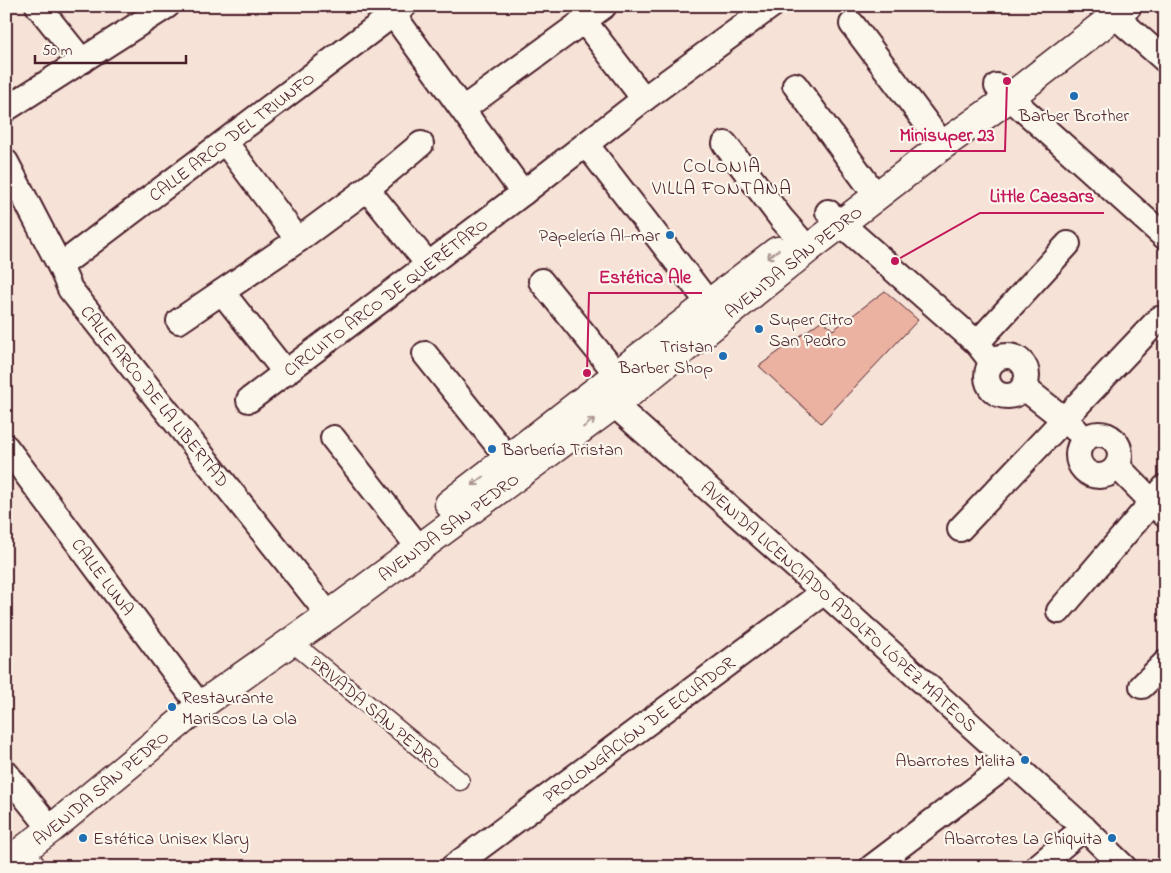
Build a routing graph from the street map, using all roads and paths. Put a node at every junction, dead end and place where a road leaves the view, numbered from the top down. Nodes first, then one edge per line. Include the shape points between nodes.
1 (38, 6) edge
2 (167, 6) edge
3 (604, 6) edge
4 (771, 6) edge
5 (394, 9) edge
6 (1114, 9) edge
7 (745, 14) edge
8 (584, 21) junction
9 (852, 24) dead end
10 (82, 60) junction
11 (1165, 60) edge
12 (795, 85) dead end
13 (1002, 92) junction
14 (644, 99) junction
15 (6, 109) edge
16 (463, 109) junction
17 (938, 139) junction
18 (225, 142) junction
19 (421, 144) dead end
20 (586, 144) junction
21 (725, 144) dead end
22 (6, 162) edge
23 (367, 189) junction
24 (871, 190) junction
25 (523, 192) junction
26 (835, 218) junction
27 (1165, 237) edge
28 (298, 240) junction
29 (802, 243) junction
30 (1068, 244) dead end
31 (428, 264) junction
32 (60, 266) junction
33 (541, 281) dead end
34 (222, 292) junction
35 (715, 311) junction
36 (1158, 319) dead end
37 (179, 321) dead end
38 (977, 343) junction
39 (425, 354) dead end
40 (286, 373) junction
41 (614, 390) junction
42 (249, 400) dead end
43 (1064, 419) junction
44 (333, 438) dead end
45 (6, 447) edge
46 (514, 466) junction
47 (1160, 501) edge
48 (960, 529) dead end
49 (415, 542) junction
50 (824, 592) junction
51 (324, 608) junction
52 (1059, 611) dead end
53 (292, 642) junction
54 (1165, 663) edge
55 (1142, 686) dead end
56 (195, 700) junction
57 (1011, 762) junction
58 (6, 773) edge
59 (460, 781) dead end
60 (46, 823) junction
61 (1084, 828) junction
62 (19, 856) edge
63 (453, 867) edge
64 (872, 867) edge
65 (1037, 867) edge
66 (1124, 867) edge

1 - 10 street
2 - 10 street
3 - 8 street
4 - 7 street, CIRCUITO ARCO DE QUERÉTARO
5 - 16 street
5 - 18 street, CALLE ARCO DEL TRIUNFO
6 - 11 street
6 - 13 main road, AVENIDA SAN PEDRO
7 - 14 street, CIRCUITO ARCO DE QUERÉTARO
8 - 14 street
8 - 16 street
9 - 17 street
10 - 15 street
12 - 24 street
13 - 17 main road, AVENIDA SAN PEDRO
13 - 27 street
14 - 20 street, CIRCUITO ARCO DE QUERÉTARO
16 - 25 street
17 - 24 main road, AVENIDA SAN PEDRO
18 - 28 street
18 - 32 street, CALLE ARCO DEL TRIUNFO
19 - 23 street
20 - 25 street, CIRCUITO ARCO DE QUERÉTARO
20 - 35 street
21 - 29 street
22 - 32 street, CALLE ARCO DE LA LIBERTAD
23 - 28 street
23 - 31 street
24 - 26 main road, AVENIDA SAN PEDRO
25 - 31 street, CIRCUITO ARCO DE QUERÉTARO
26 - 29 main road, AVENIDA SAN PEDRO
26 - 38 street
28 - 34 street
29 - 35 main road, AVENIDA SAN PEDRO
30 - 38 street
31 - 40 street, CIRCUITO ARCO DE QUERÉTARO
32 - 51 street, CALLE ARCO DE LA LIBERTAD via 70,289
33 - 41 street, AVENIDA LICENCIADO ADOLFO LÓPEZ MATEOS
34 - 37 street
34 - 40 street
35 - 41 main road, AVENIDA SAN PEDRO
36 - 43 street
38 - 43 street via 992,362 987,379 994,391 1005,396 1023,387
39 - 46 street
40 - 42 street, CIRCUITO ARCO DE QUERÉTARO
41 - 46 main road, AVENIDA SAN PEDRO
41 - 50 street, AVENIDA LICENCIADO ADOLFO LÓPEZ MATEOS
43 - 47 street via 1084,439 1078,455 1082,469 1099,476 1106,475 1117,466
43 - 48 street
44 - 49 street
45 - 56 street, CALLE LUNA
46 - 49 main road, AVENIDA SAN PEDRO
47 - 52 street
49 - 51 main road, AVENIDA SAN PEDRO
50 - 57 street, AVENIDA LICENCIADO ADOLFO LÓPEZ MATEOS
50 - 63 street, PROLONGACIÓN DE ECUADOR
51 - 53 main road, AVENIDA SAN PEDRO
51 - 56 main road, AVENIDA SAN PEDRO
53 - 56 main road, AVENIDA SAN PEDRO
53 - 59 street, PRIVADA SAN PEDRO
54 - 55 street
56 - 60 main road, AVENIDA SAN PEDRO
57 - 61 street, AVENIDA LICENCIADO ADOLFO LÓPEZ MATEOS
57 - 64 street
58 - 60 street
60 - 62 main road, AVENIDA SAN PEDRO
61 - 65 street
61 - 66 street, AVENIDA LICENCIADO ADOLFO LÓPEZ MATEOS

